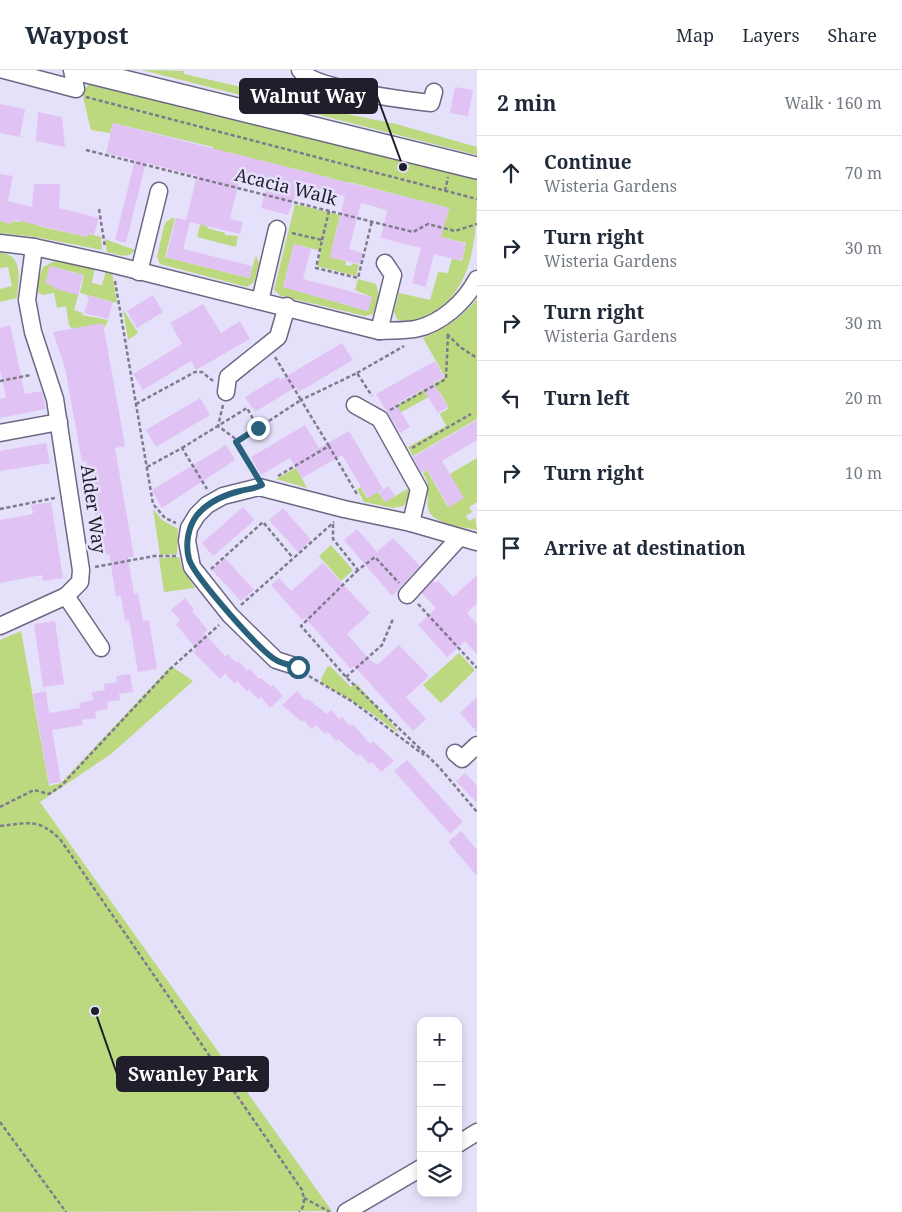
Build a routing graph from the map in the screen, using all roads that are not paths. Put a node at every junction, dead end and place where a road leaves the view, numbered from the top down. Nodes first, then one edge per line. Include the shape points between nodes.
1 (4, 70) edge
2 (72, 70) edge
3 (79, 70) edge
4 (300, 70) edge
5 (434, 92) dead end
6 (477, 168) edge
7 (159, 191) dead end
8 (277, 229) road end
9 (0, 243) edge
10 (34, 247) junction
11 (385, 263) dead end
12 (139, 272) junction
13 (477, 278) edge
14 (260, 301) junction
15 (287, 306) junction
16 (379, 331) junction
17 (226, 392) road end
18 (354, 405) dead end
19 (59, 422) junction
20 (0, 433) edge
21 (411, 523) junction
22 (458, 538) junction
23 (477, 542) edge
24 (407, 595) dead end
25 (66, 596) junction
26 (0, 626) edge
27 (101, 648) dead end
28 (298, 667) road end
29 (477, 745) edge
30 (456, 753) road end
31 (477, 1132) edge
32 (462, 1141) edge
33 (417, 1170) edge
34 (346, 1212) edge

1 - 2 street via 76,89
3 - 6 main road
4 - 5 street via 316,82 330,86 416,101 431,103
7 - 12 street
8 - 14 street
9 - 10 street
10 - 12 street
10 - 19 street, Alder Way via 27,300 32,332 47,372
11 - 16 street via 393,275
12 - 14 street
13 - 16 street via 461,302 440,320 428,326
14 - 15 street
15 - 16 street
15 - 17 street via 278,337 228,377
18 - 21 street via 377,418 420,489
19 - 20 street
19 - 25 street, Alder Way via 81,570 80,582
21 - 22 street
21 - 28 street via 260,486 223,496 197,515 187,541 188,558 200,579 230,615 276,660
22 - 23 street
22 - 24 street
25 - 26 street, Alder Way
25 - 27 street
29 - 30 street via 462,759
31 - 32 street
33 - 34 street

